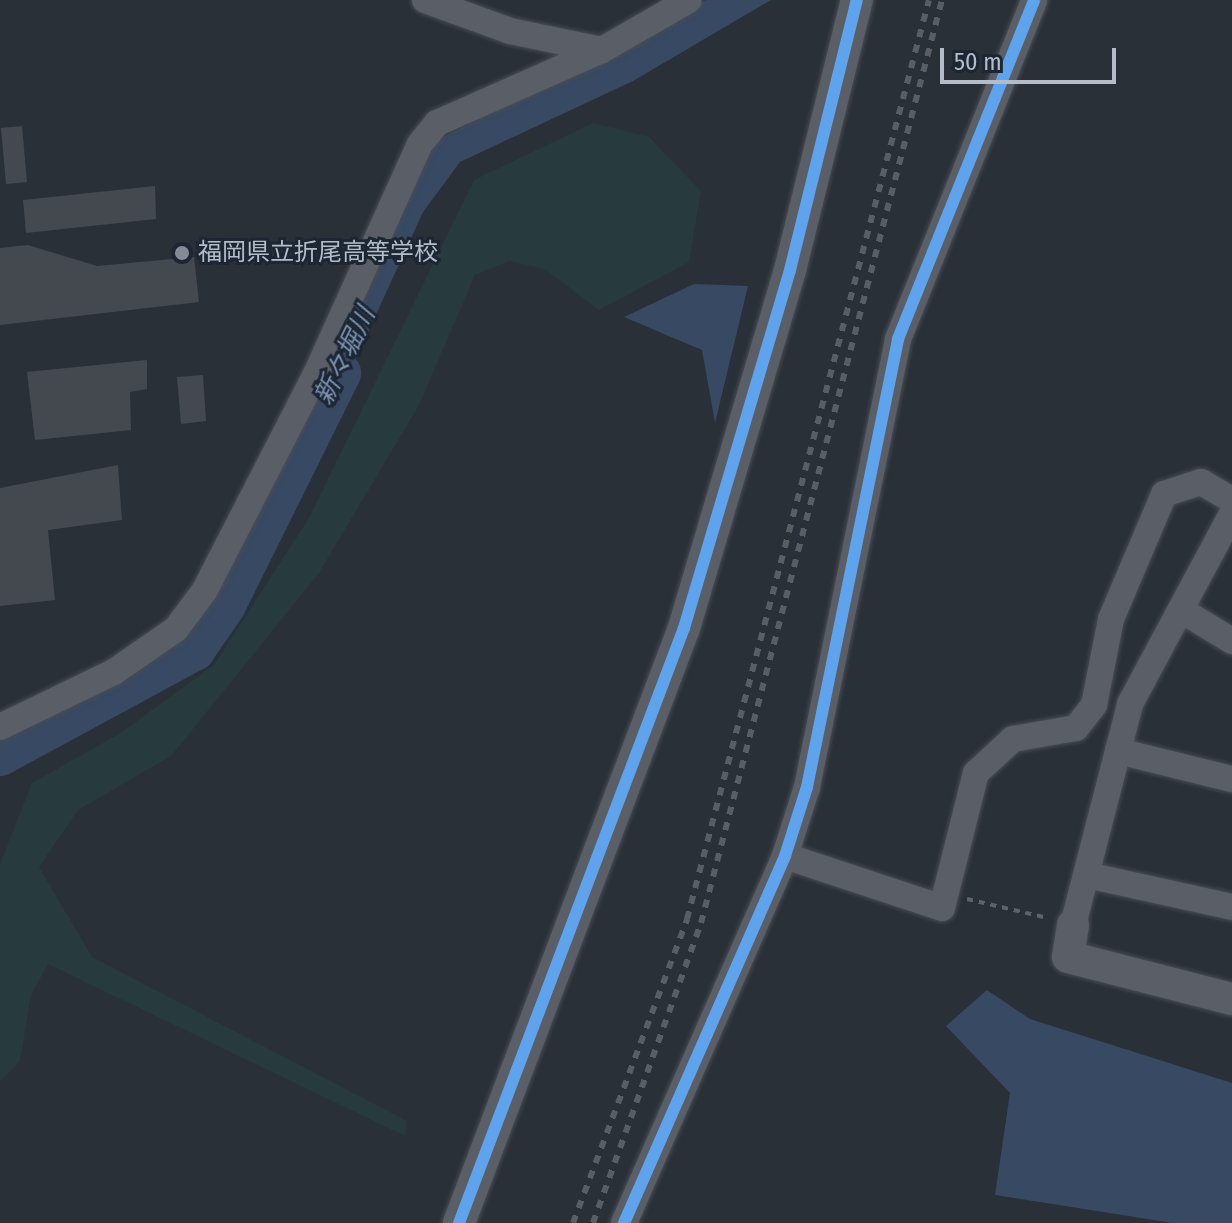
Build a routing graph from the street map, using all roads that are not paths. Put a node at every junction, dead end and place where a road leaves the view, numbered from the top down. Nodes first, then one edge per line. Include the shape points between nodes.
1 (425, 0) edge
2 (689, 0) edge
3 (857, 0) edge
4 (1034, 0) edge
5 (602, 50) junction
6 (1232, 500) edge
7 (1232, 514) edge
8 (1181, 610) junction
9 (1232, 641) edge
10 (0, 727) edge
11 (1118, 751) junction
12 (1232, 779) edge
13 (785, 856) junction
14 (1087, 875) junction
15 (1232, 907) edge
16 (1067, 923) joint
17 (1232, 999) edge
18 (459, 1223) edge
19 (624, 1223) edge

1 - 5 street via 510,31
2 - 5 street
3 - 18 street via 790,270 684,628
4 - 13 street via 898,339 807,787
5 - 10 street via 437,123 420,144 316,374 205,590 176,629 114,672
6 - 13 street via 1201,482 1164,494 1111,619 1094,705 1076,728 1013,739 976,773 942,908
7 - 8 street
8 - 9 street
8 - 11 street via 1130,704
11 - 12 street
11 - 14 street
13 - 19 street
14 - 15 street
14 - 16 street
16 - 17 street via 1068,957

